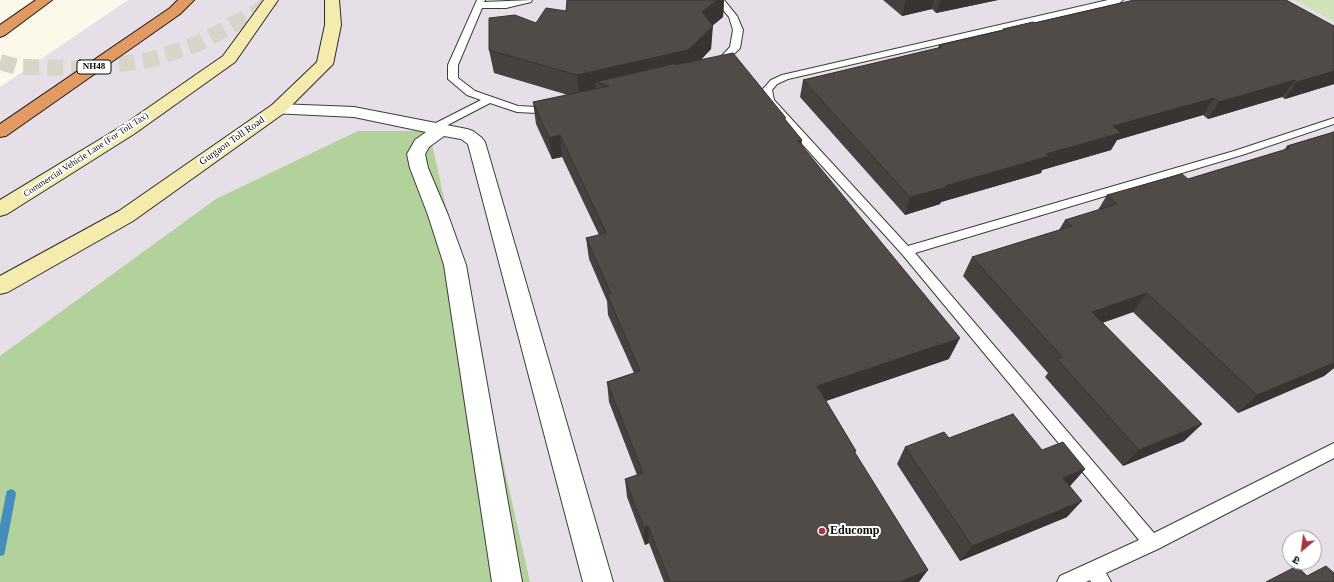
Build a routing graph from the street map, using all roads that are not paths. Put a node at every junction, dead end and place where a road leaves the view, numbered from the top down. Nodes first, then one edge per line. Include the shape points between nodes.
1 (45, 0) edge
2 (187, 0) edge
3 (271, 0) edge
4 (332, 0) edge
5 (528, 0) edge
6 (719, 0) edge
7 (1119, 0) edge
8 (480, 3) edge
9 (0, 32) edge
10 (712, 68) edge
11 (490, 99) junction
12 (564, 106) edge
13 (278, 109) junction
14 (1334, 121) edge
15 (438, 129) junction
16 (0, 132) edge
17 (0, 210) edge
18 (906, 251) junction
19 (0, 286) edge
20 (1334, 450) edge
21 (1152, 543) junction
22 (1098, 576) edge
23 (507, 582) edge
24 (598, 582) edge
25 (1066, 582) edge

1 - 9 highway
2 - 16 highway, NH48 via 175,11
3 - 17 main road, Commercial Vehicle Lane (For Toll Tax) via 229,59 128,130
4 - 13 main road via 333,25 325,64
5 - 8 lane via 506,5
6 - 10 lane via 733,16 738,30 735,48 719,65
7 - 18 lane via 785,77 774,82 767,90 769,100
8 - 11 lane via 453,65 453,79 471,92
11 - 12 lane via 517,109 537,110
11 - 15 lane
13 - 15 street, Gurgaon Toll Road via 354,112
13 - 19 main road, Gurgaon Toll Road via 126,216
14 - 18 lane via 1238,153
15 - 23 street via 421,144 416,154 455,265
15 - 24 street, Gurgaon Toll Road via 467,135 476,142
18 - 21 lane
20 - 21 lane
21 - 22 lane
22 - 25 lane

